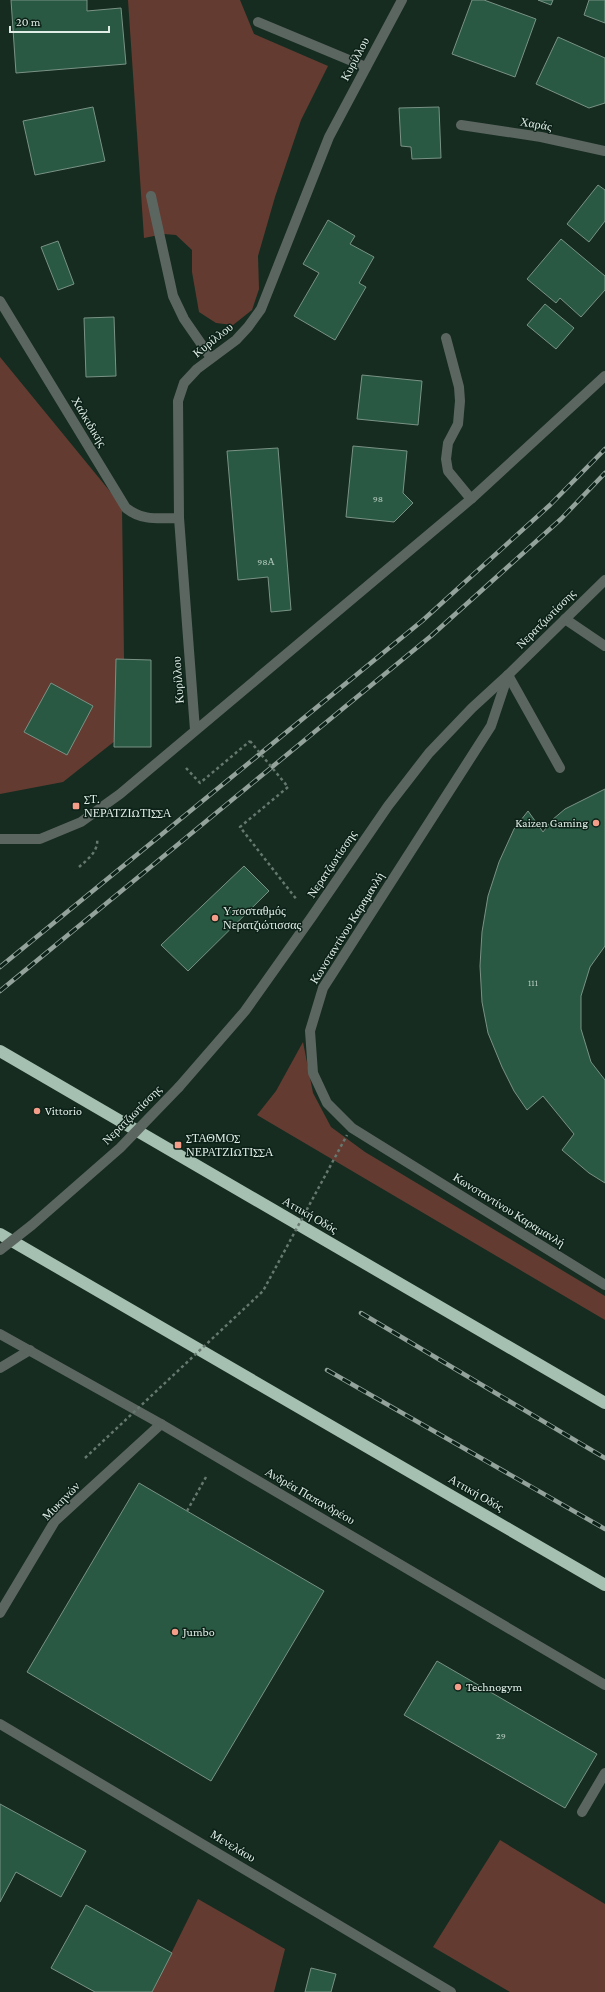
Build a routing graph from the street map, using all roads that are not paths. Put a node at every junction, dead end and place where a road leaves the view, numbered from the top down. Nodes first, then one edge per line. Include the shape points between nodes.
1 (402, 0) edge
2 (258, 22) dead end
3 (366, 67) junction
4 (461, 125) dead end
5 (605, 151) edge
6 (151, 196) dead end
7 (0, 301) edge
8 (446, 338) dead end
9 (211, 358) junction
10 (605, 376) edge
11 (471, 499) junction
12 (179, 518) junction
13 (605, 580) edge
14 (565, 619) junction
15 (605, 646) edge
16 (508, 675) junction
17 (195, 730) junction
18 (560, 768) dead end
19 (0, 839) edge
20 (0, 1051) edge
21 (0, 1234) edge
22 (0, 1250) edge
23 (605, 1285) edge
24 (0, 1334) edge
25 (30, 1350) junction
26 (0, 1368) edge
27 (605, 1403) edge
28 (161, 1424) junction
29 (605, 1584) edge
30 (0, 1612) edge
31 (605, 1685) edge
32 (0, 1724) edge
33 (605, 1773) edge
34 (582, 1812) dead end
35 (452, 1992) edge

1 - 3 street, Κυρίλλου
2 - 3 street
3 - 9 street, Κυρίλλου via 316,165 261,309 248,327
4 - 5 street, Χαράς via 541,137
6 - 9 street via 173,296 184,319
7 - 12 street, Χαλκιδικής via 126,508 135,516
8 - 11 street via 460,400 458,424 448,443 446,459 448,471
9 - 12 street, Κυρίλλου via 184,383 178,402
10 - 11 street
11 - 17 street
12 - 17 street, Κυρίλλου
13 - 14 street, Νερατζιωτίσσης
14 - 15 street
14 - 16 street, Νερατζιωτίσσης
16 - 18 street
16 - 22 street, Νερατζιωτίσσης, bridge via 429,753 388,806 245,1011 179,1087 120,1148
16 - 23 street, Κωνσταντίνου Καραμανλή via 491,726 323,988 310,1031 313,1073 327,1103 352,1128
17 - 19 street via 120,794 81,822 40,839
20 - 27 highway, Αττική Οδός
21 - 29 highway, Αττική Οδός
24 - 25 street, Ανδρέα Παπανδρέου
25 - 26 street
25 - 28 street, Ανδρέα Παπανδρέου
28 - 30 street, Μυκηνών via 55,1521
28 - 31 street, Ανδρέα Παπανδρέου
32 - 35 street, Μενελάου
33 - 34 street

